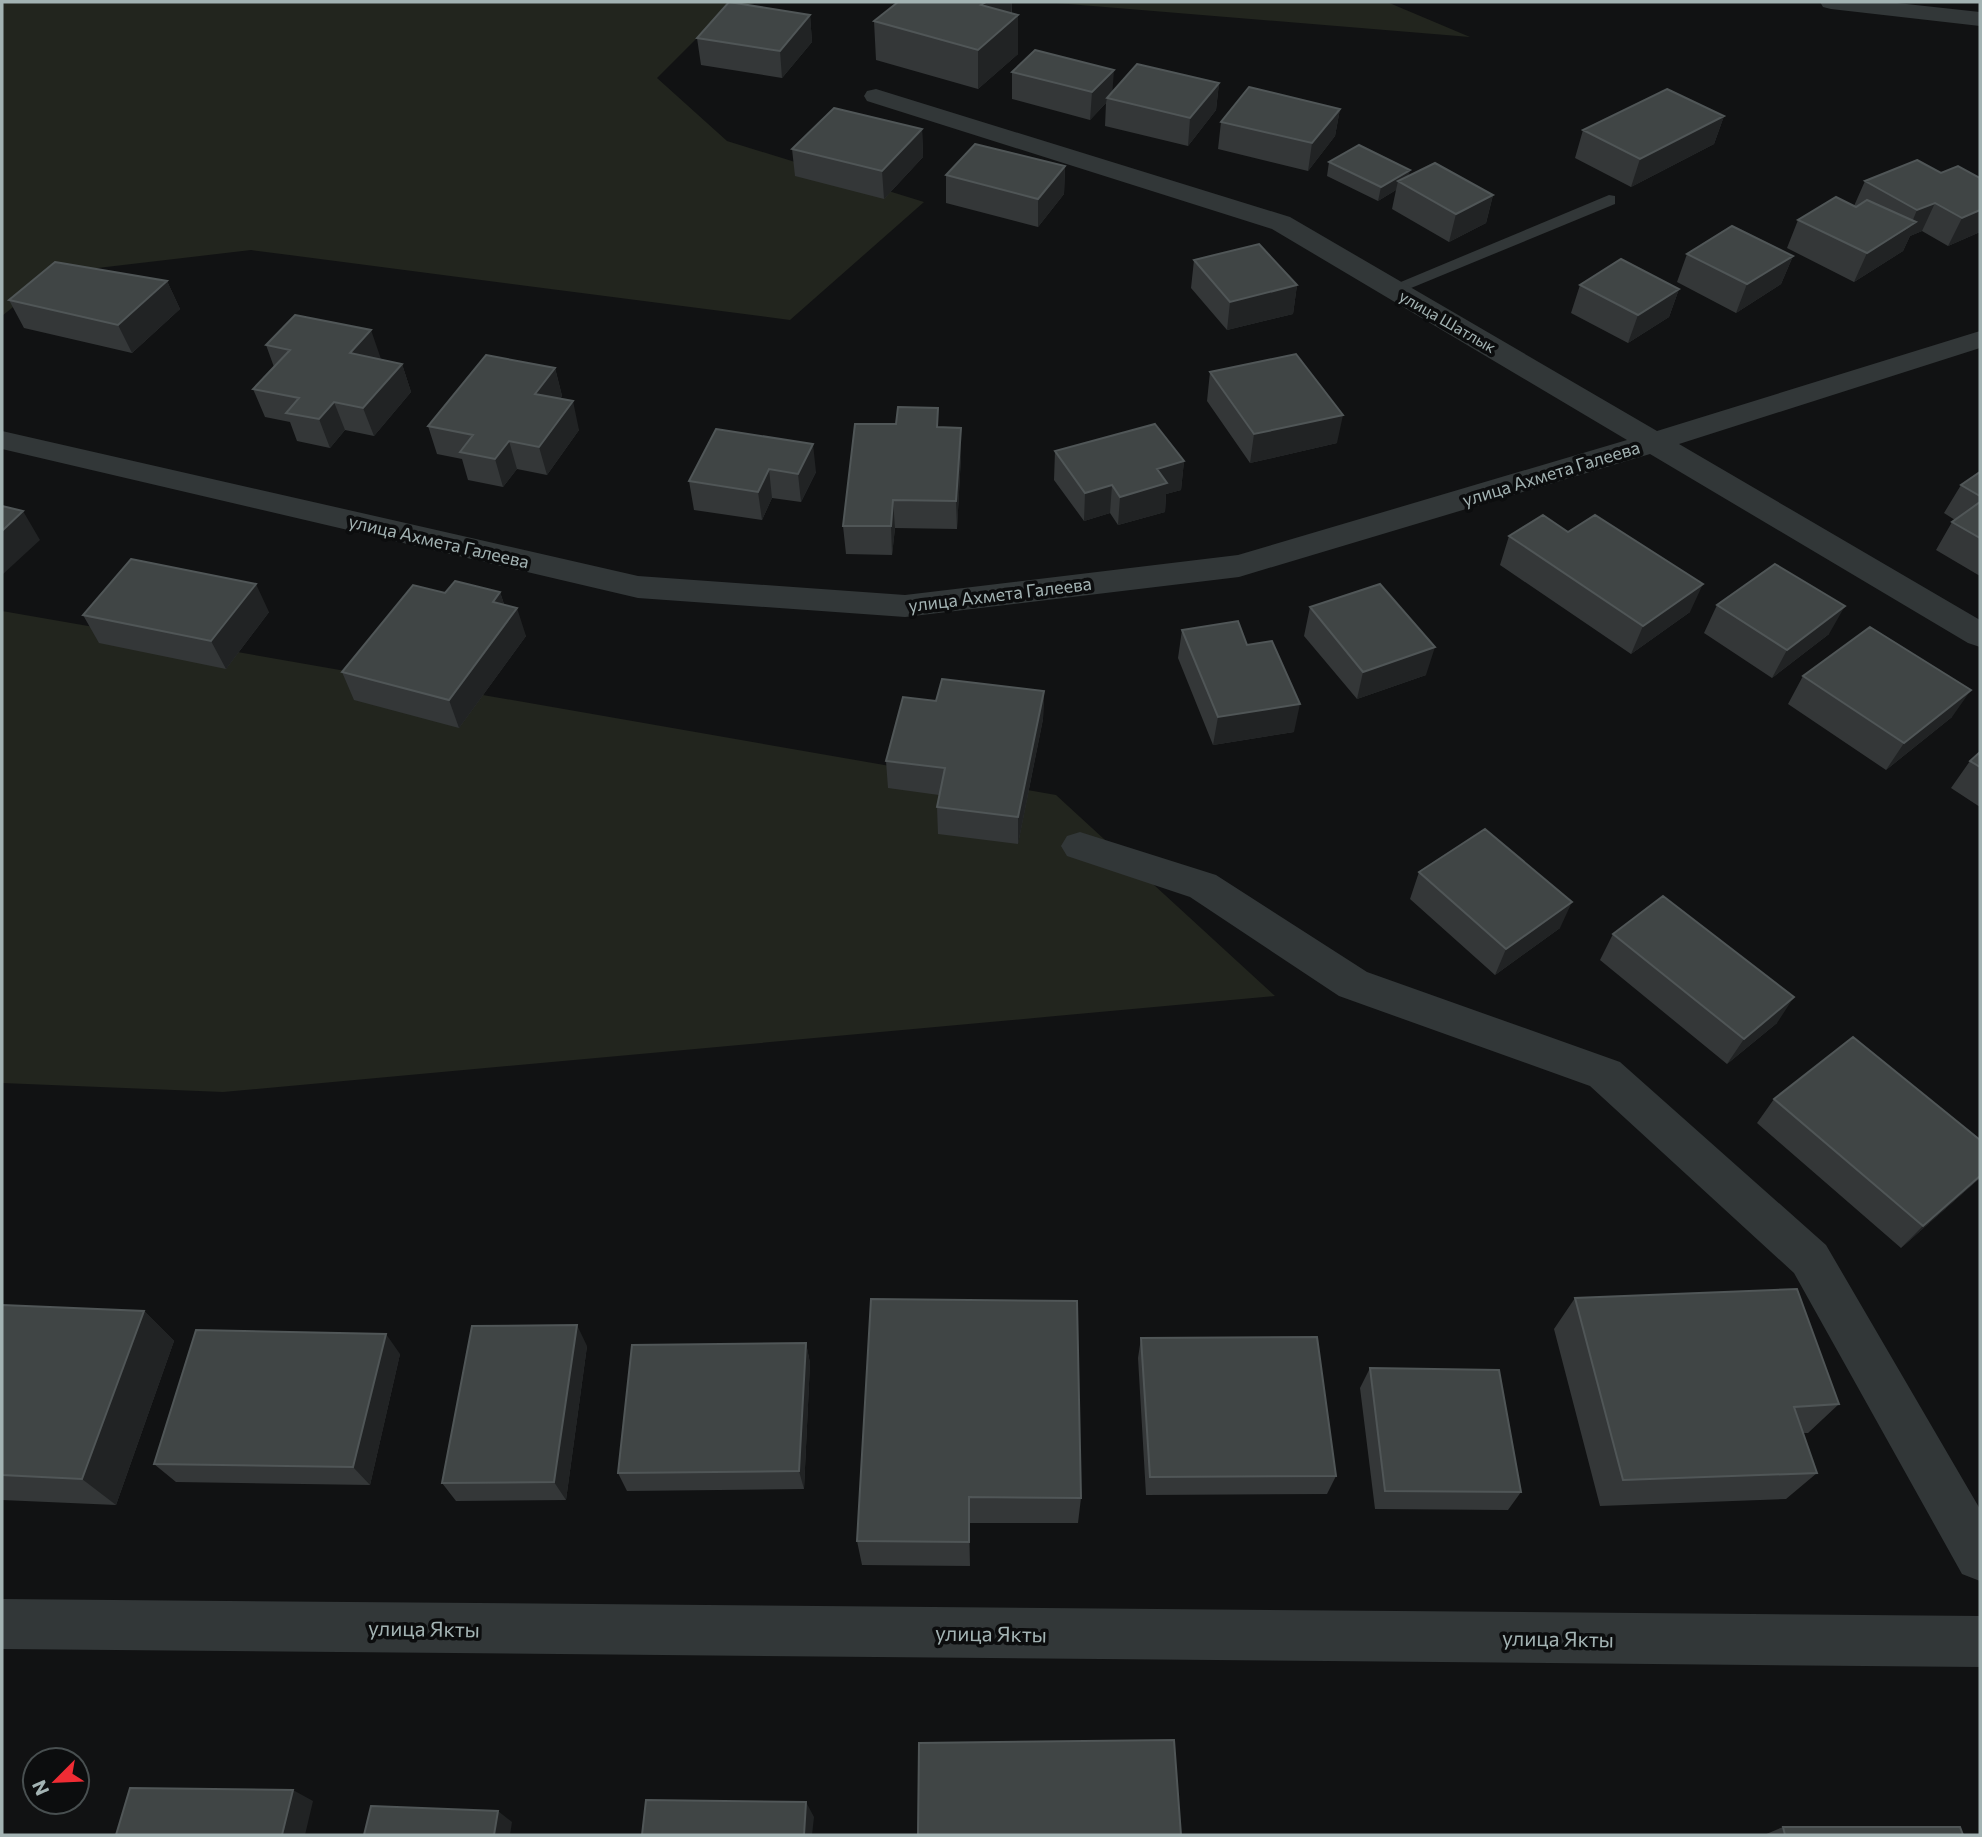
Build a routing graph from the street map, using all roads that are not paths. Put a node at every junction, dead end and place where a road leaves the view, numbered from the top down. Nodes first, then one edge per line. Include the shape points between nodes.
1 (1831, 2) edge
2 (1980, 19) edge
3 (876, 96) dead end
4 (1609, 200) dead end
5 (1393, 289) junction
6 (1980, 339) edge
7 (2, 440) edge
8 (1655, 442) junction
9 (1980, 635) edge
10 (1080, 846) dead end
11 (1980, 1556) edge
12 (2, 1624) edge
13 (1980, 1642) edge

1 - 2 street
3 - 5 street, улица Шатлык via 1281,223
4 - 5 lane
5 - 8 street, улица Шатлык
6 - 8 street, улица Ахмета Галеева
7 - 8 street, улица Ахмета Галеева via 638,587 905,606 1239,566
8 - 9 street, улица Шатлык
10 - 11 street via 1203,886 1353,984 1605,1074 1810,1259
12 - 13 street, улица Якты

